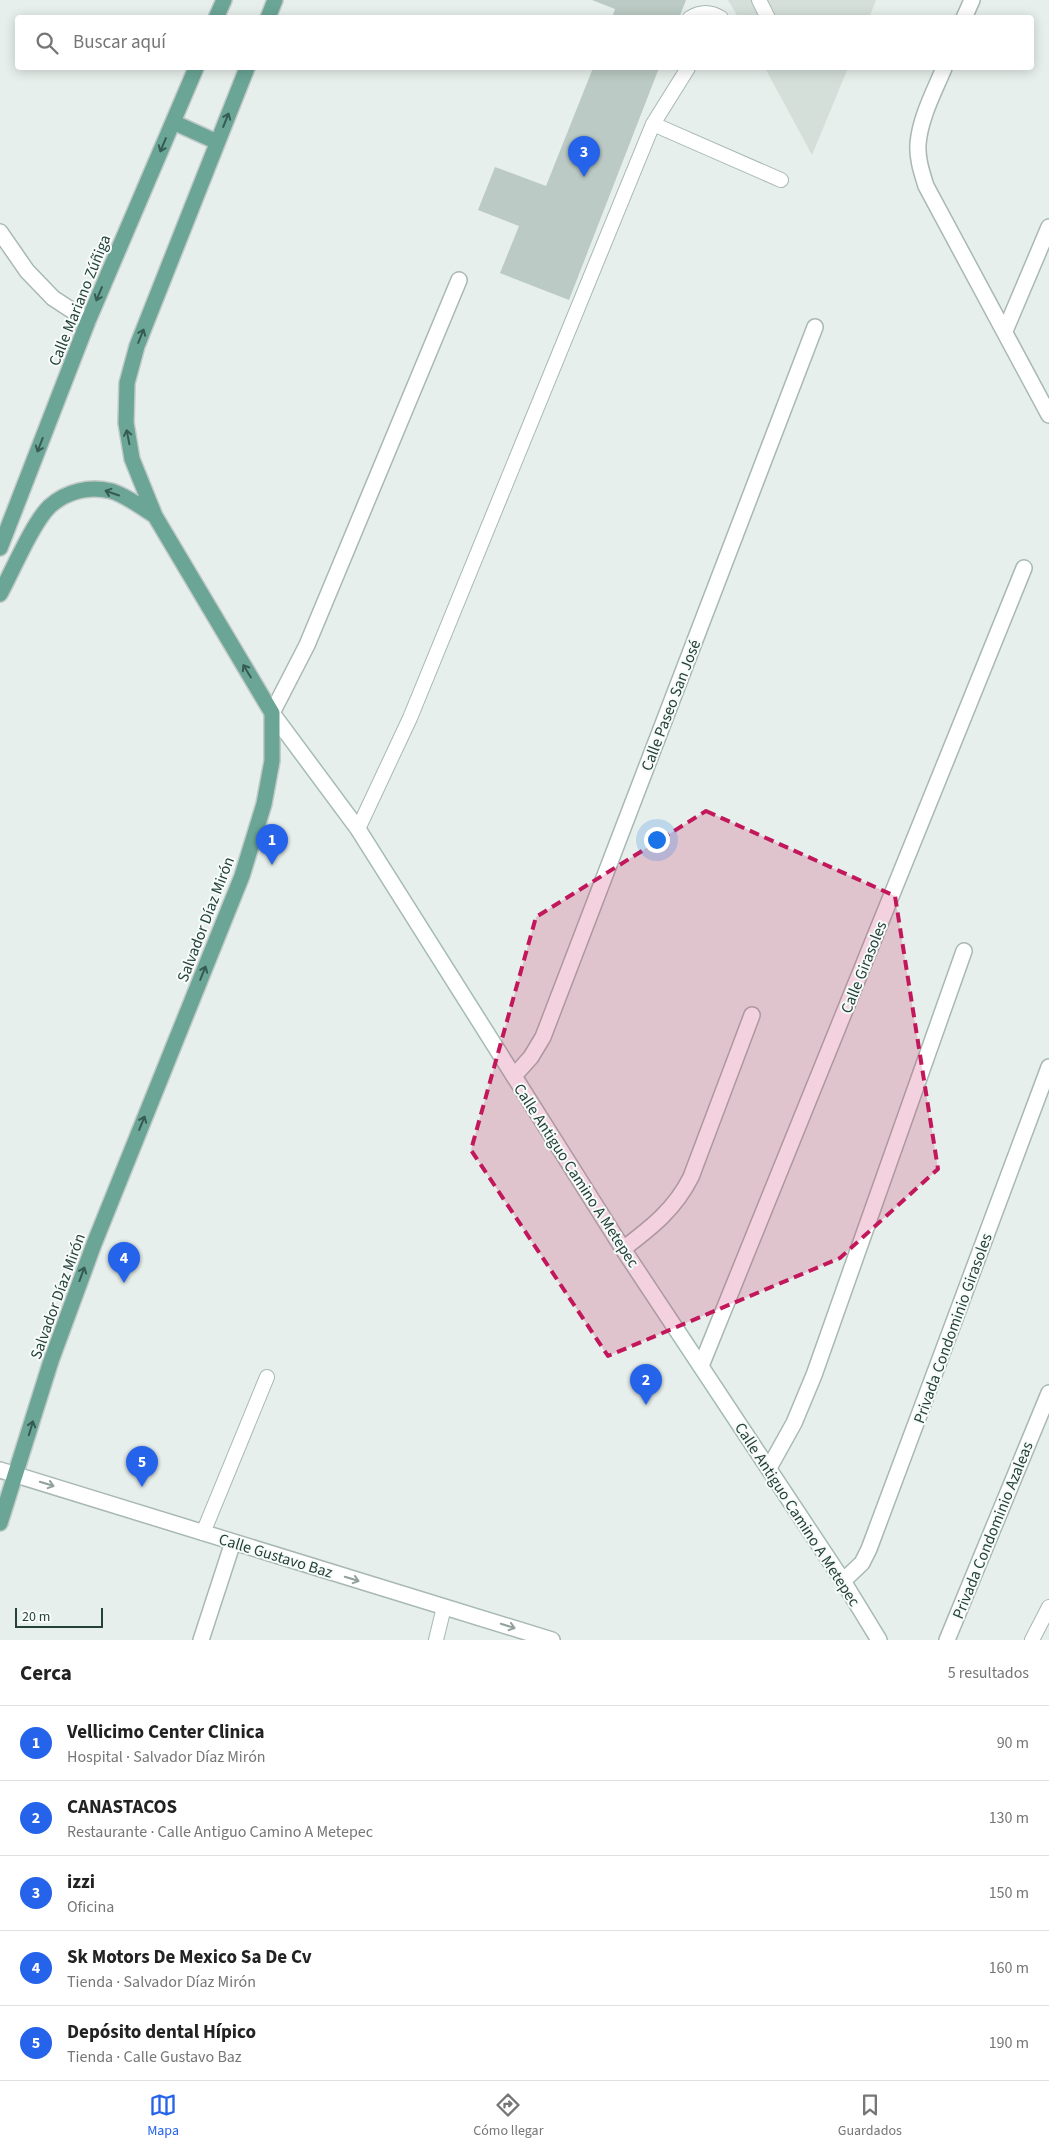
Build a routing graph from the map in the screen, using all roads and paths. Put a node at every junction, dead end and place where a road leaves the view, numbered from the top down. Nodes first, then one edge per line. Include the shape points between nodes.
1 (224, 0) edge
2 (274, 0) edge
3 (759, 0) edge
4 (972, 0) edge
5 (705, 6) edge
6 (217, 15) edge
7 (269, 15) edge
8 (695, 15) edge
9 (716, 15) edge
10 (766, 15) edge
11 (965, 15) edge
12 (195, 70) edge
13 (246, 70) edge
14 (687, 70) edge
15 (943, 70) edge
16 (173, 122) junction
17 (653, 124) junction
18 (218, 142) junction
19 (781, 180) dead end
20 (1049, 227) edge
21 (0, 232) edge
22 (459, 280) dead end
23 (88, 320) junction
24 (815, 327) dead end
25 (1005, 331) junction
26 (1049, 415) edge
27 (155, 516) junction
28 (0, 548) edge
29 (1024, 568) dead end
30 (0, 594) edge
31 (272, 713) junction
32 (358, 829) junction
33 (964, 951) dead end
34 (752, 1015) dead end
35 (1049, 1068) edge
36 (514, 1076) junction
37 (623, 1249) junction
38 (701, 1366) junction
39 (268, 1377) dead end
40 (1049, 1393) edge
41 (769, 1468) junction
42 (0, 1470) edge
43 (17, 1475) junction
44 (0, 1523) edge
45 (203, 1533) junction
46 (233, 1542) junction
47 (843, 1581) junction
48 (444, 1607) junction
49 (1049, 1607) edge
50 (201, 1640) edge
51 (436, 1640) edge
52 (552, 1640) edge
53 (879, 1640) edge
54 (947, 1640) edge
55 (1032, 1640) edge

1 - 6 main road
2 - 7 main road
3 - 10 lane
4 - 11 street
5 - 8 lane
5 - 9 lane
12 - 16 main road, Calle Mariano Zúñiga
18 -> 13 main road
14 - 17 lane
15 - 25 street via 923,118 918,144 919,163 926,186
16 - 18 main road
16 -> 23 main road, Calle Mariano Zúñiga
17 - 19 lane
17 - 32 lane via 410,718
27 -> 18 main road via 132,459 126,424 127,383 137,346
20 - 25 street
21 - 23 street via 27,272 53,298
22 - 31 street via 307,645
23 -> 28 main road, Calle Mariano Zúñiga
24 - 36 street, Calle Paseo San José via 543,1037
25 - 26 street
27 -> 30 main road via 113,492 92,488 72,492 50,506
31 -> 27 main road
29 - 38 street, Calle Girasoles
31 - 32 street, Calle Antiguo Camino A Metepec
43 -> 31 main road, Salvador Díaz Mirón via 51,1361 90,1253 242,876 264,804 272,761
32 - 36 street, Calle Antiguo Camino A Metepec
33 - 41 street via 814,1376 794,1423
34 - 37 street via 682,1195 671,1210
35 - 47 street, Privada Condominio Girasoles via 869,1549 862,1563
36 - 37 street, Calle Antiguo Camino A Metepec
37 - 38 street, Calle Antiguo Camino A Metepec
38 - 41 street, Calle Antiguo Camino A Metepec
39 - 45 lane
40 - 54 street, Privada Condominio Azaleas
41 - 47 street, Calle Antiguo Camino A Metepec
42 - 43 street, Calle Gustavo Baz
43 - 44 main road, Salvador Díaz Mirón
43 -> 45 street, Calle Gustavo Baz
45 - 46 street, Calle Gustavo Baz
46 -> 48 street, Calle Gustavo Baz
46 - 50 street
47 - 53 street, Calle Antiguo Camino A Metepec
48 - 51 lane
48 -> 52 street, Calle Gustavo Baz
49 - 55 lane

